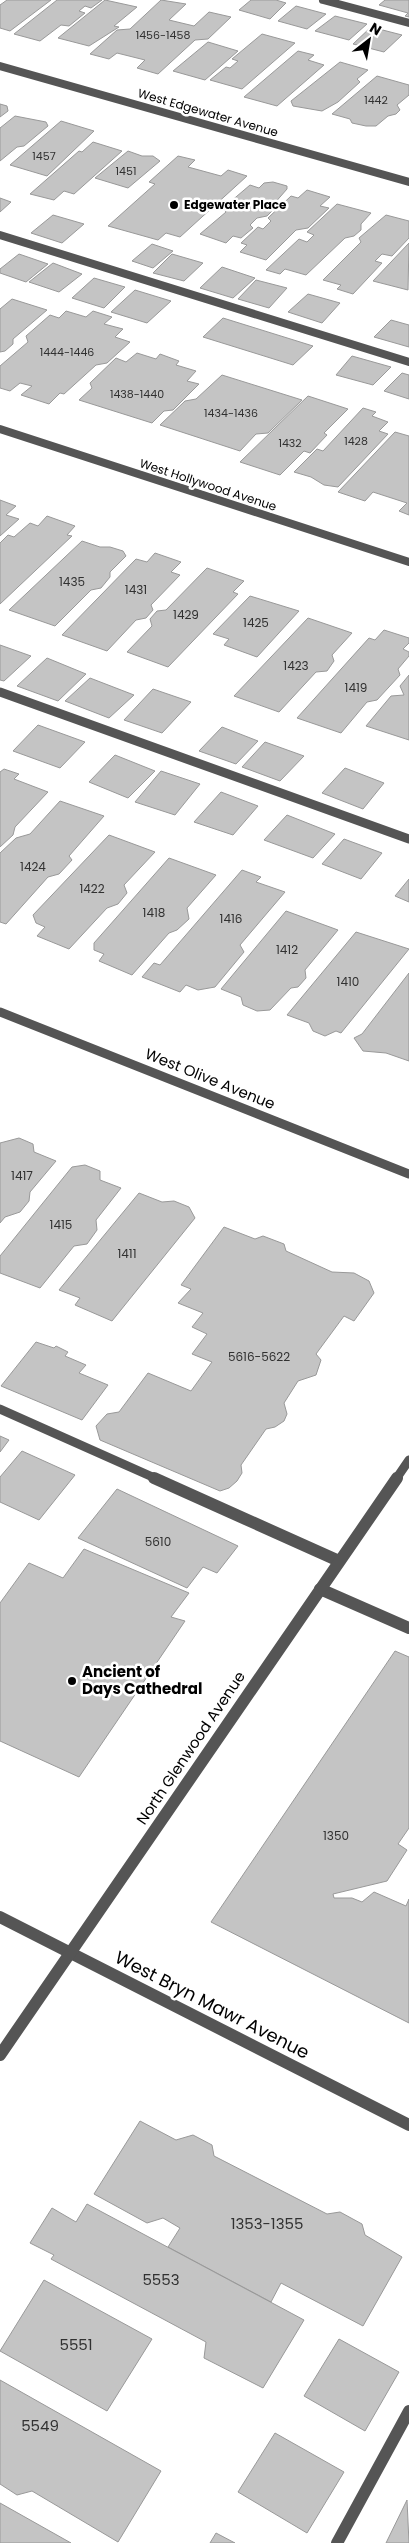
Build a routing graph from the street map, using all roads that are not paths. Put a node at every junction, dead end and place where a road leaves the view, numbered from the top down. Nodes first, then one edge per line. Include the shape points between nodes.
1 (324, 0) edge
2 (409, 23) edge
3 (0, 66) edge
4 (409, 182) edge
5 (0, 235) edge
6 (409, 362) edge
7 (0, 429) edge
8 (409, 562) edge
9 (0, 692) edge
10 (409, 839) edge
11 (0, 1012) edge
12 (409, 1174) edge
13 (0, 1409) edge
14 (409, 1460) edge
15 (339, 1561) junction
16 (320, 1589) junction
17 (409, 1628) edge
18 (0, 1917) edge
19 (70, 1953) junction
20 (0, 2055) edge
21 (409, 2125) edge
22 (409, 2411) edge
23 (337, 2543) edge

1 - 2 street
3 - 4 street, West Edgewater Avenue
5 - 6 street
7 - 8 street, West Hollywood Avenue
9 - 10 street
11 - 12 street, West Olive Avenue
13 - 15 street
14 - 15 street, North Glenwood Avenue
15 - 16 street, North Glenwood Avenue
16 - 17 street
16 - 19 street, North Glenwood Avenue
18 - 19 street, West Bryn Mawr Avenue
19 - 20 street, North Glenwood Avenue
19 - 21 street, West Bryn Mawr Avenue
22 - 23 street

